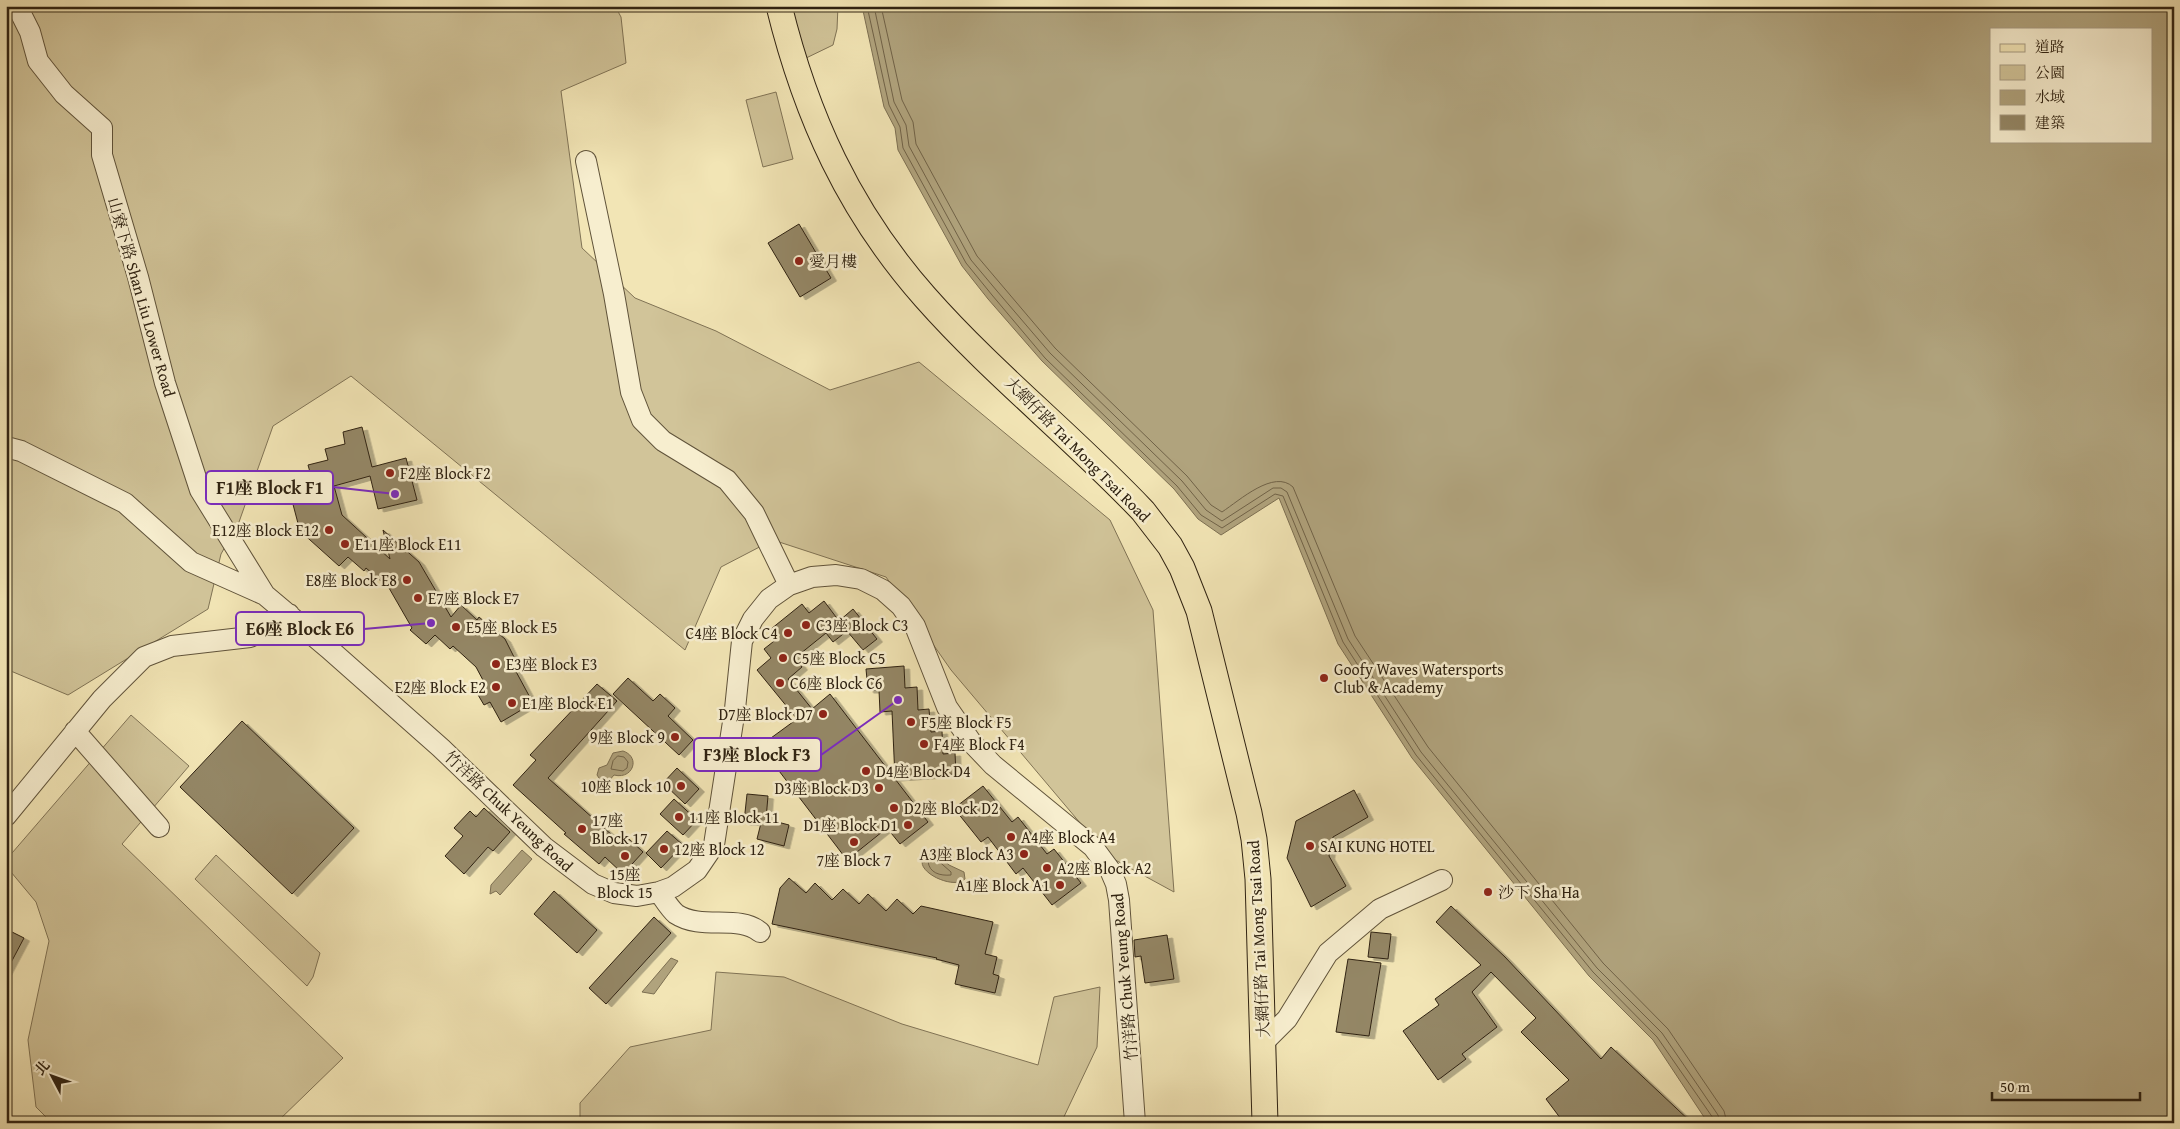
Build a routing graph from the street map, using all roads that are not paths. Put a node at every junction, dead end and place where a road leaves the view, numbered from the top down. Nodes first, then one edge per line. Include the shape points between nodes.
1 (17, 6) edge
2 (779, 6) edge
3 (586, 162) dead end
4 (6, 447) edge
5 (789, 585) junction
6 (265, 595) junction
7 (289, 614) junction
8 (75, 731) junction
9 (6, 816) edge
10 (159, 826) dead end
11 (1442, 880) dead end
12 (659, 892) junction
13 (760, 932) dead end
14 (1263, 1043) junction
15 (1135, 1123) edge
16 (1266, 1123) edge

1 - 6 street, 山寮下路 Shan Liu Lower Road via 30,32 38,60 64,94 102,128 102,155 165,382 200,490
2 - 14 main road, 大網仔路 Tai Mong Tsai Road via 803,89 826,148 852,196 893,257 949,322 1143,511 1170,546 1182,568 1204,626 1254,839
3 - 5 street via 631,392 642,420 663,441 728,480 754,513
4 - 6 street, 竹洋路 Chuk Yeung Road via 21,450 125,503 191,562
5 - 12 street, 竹洋路 Chuk Yeung Road via 769,599 758,612 742,641 714,845 697,870
5 - 15 street, 竹洋路 Chuk Yeung Road via 812,577 836,575 861,579 883,590 901,606 915,626 947,707 972,743 993,765 1102,857 1120,900
6 - 7 street, 竹洋路 Chuk Yeung Road
7 - 8 street via 250,637 172,646 144,657
7 - 12 street, 竹洋路 Chuk Yeung Road via 441,748 544,847 582,877 614,893 637,896
8 - 9 street
8 - 10 street
11 - 14 street via 1380,909 1328,953 1287,1019
12 - 13 street via 675,913 694,922 751,925
14 - 16 main road, 大網仔路 Tai Mong Tsai Road

